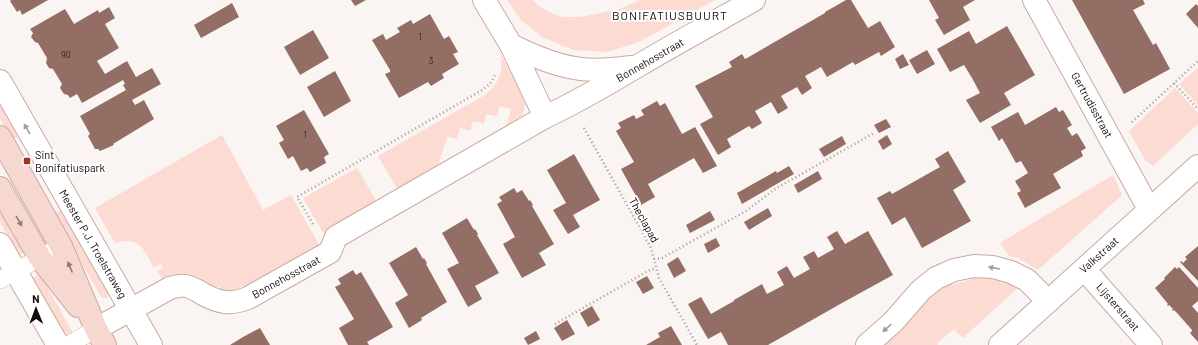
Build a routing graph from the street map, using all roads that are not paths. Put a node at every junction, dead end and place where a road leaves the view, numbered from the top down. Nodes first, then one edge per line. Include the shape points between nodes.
1 (484, 0) edge
2 (754, 0) edge
3 (1034, 0) edge
4 (511, 45) junction
5 (636, 67) junction
6 (0, 81) edge
7 (545, 117) junction
8 (0, 137) edge
9 (1198, 166) edge
10 (0, 188) edge
11 (1150, 209) junction
12 (0, 244) edge
13 (61, 246) junction
14 (40, 258) junction
15 (1084, 269) junction
16 (8, 276) edge
17 (1048, 301) junction
18 (130, 309) junction
19 (101, 337) edge
20 (58, 345) edge
21 (68, 345) edge
22 (151, 345) edge
23 (867, 345) edge
24 (1000, 345) edge
25 (1151, 345) edge

1 - 4 street
2 - 5 street, Bonnehosstraat
3 - 11 street, Gertrudisstraat
4 - 5 street via 532,56 581,69
4 - 7 street
5 - 7 street, Bonnehosstraat via 571,105
18 -> 6 street, Meester P.J. Troelstraweg
7 - 18 street, Bonnehosstraat via 336,238 330,252 248,298 225,303 179,285
8 - 13 main road
9 - 11 street, Valkstraat
10 -> 14 main road
11 - 15 street, Valkstraat
12 - 16 street
13 - 14 lane
19 -> 13 main road
14 - 16 lane
14 - 19 main road
15 - 17 street, Valkstraat
15 - 25 street, Lijsterstraat
16 - 20 street
17 -> 23 street via 1027,280 1011,272 993,267 974,266 954,270 936,278 921,290 893,322
17 - 24 street, Valkstraat
18 - 19 street, Bonnehosstraat
18 - 22 street, Meester P.J. Troelstraweg
19 - 21 lane

